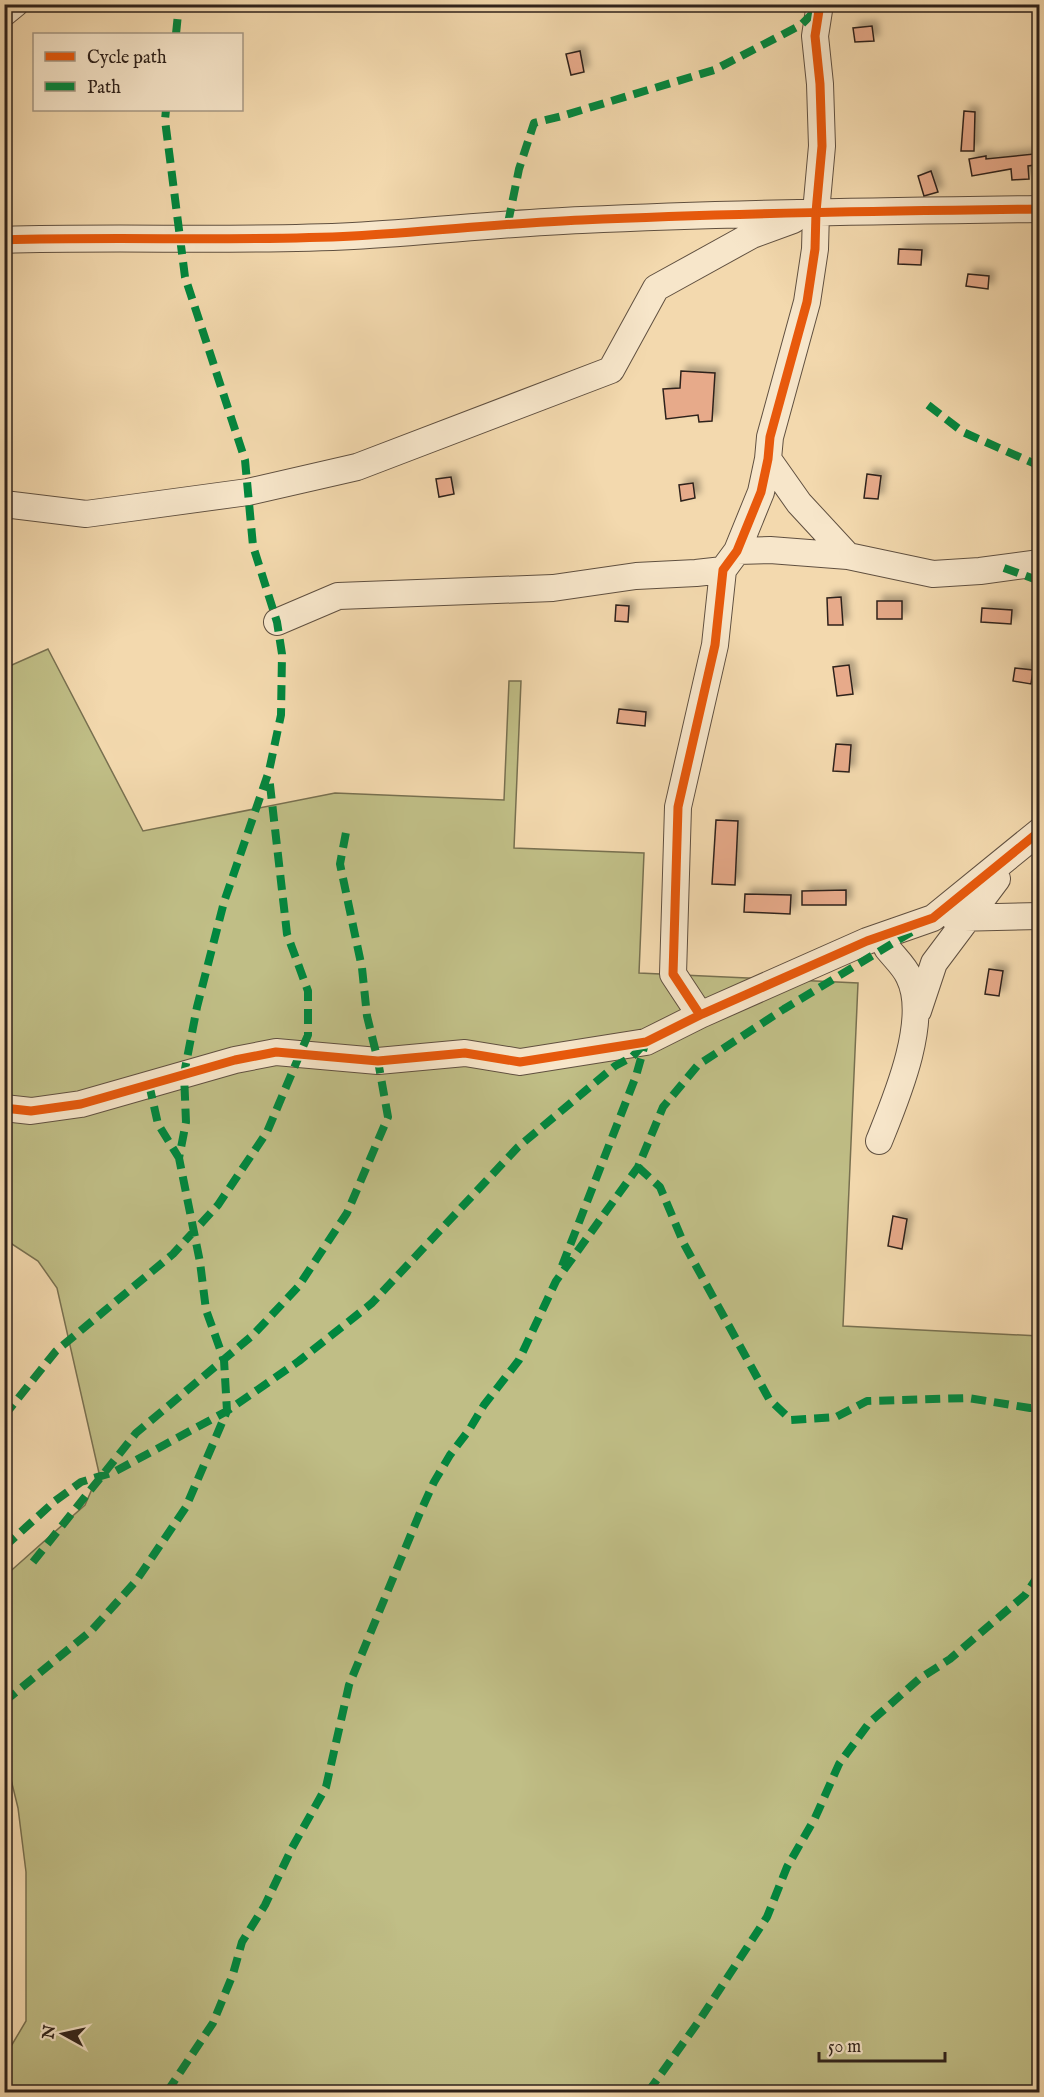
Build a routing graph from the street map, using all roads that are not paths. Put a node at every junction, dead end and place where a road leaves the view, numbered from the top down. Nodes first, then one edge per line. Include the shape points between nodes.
1 (15, 4) edge
2 (820, 4) edge
3 (4, 14) edge
4 (1040, 209) edge
5 (816, 212) junction
6 (4, 240) edge
7 (768, 459) junction
8 (4, 504) edge
9 (848, 555) junction
10 (730, 560) junction
11 (1040, 563) edge
12 (277, 622) dead end
13 (1040, 831) edge
14 (1007, 858) junction
15 (1040, 916) edge
16 (933, 918) junction
17 (966, 918) junction
18 (887, 948) dead end
19 (700, 1015) junction
20 (916, 1017) junction
21 (4, 1108) edge
22 (879, 1141) dead end

1 - 3 street
2 - 5 street via 815,36 822,146
4 - 5 street
5 - 6 street via 572,220 353,236
5 - 7 street via 807,302 770,437
5 - 8 street via 752,235 656,288 611,370 357,467 248,492 86,514
7 - 9 street via 800,503
7 - 10 street via 761,492
9 - 10 street via 770,550
9 - 11 street via 933,574
10 - 12 street via 696,573 636,576 553,588 338,596
10 - 19 street via 678,807 673,974
13 - 14 street
14 - 16 street
14 - 17 street via 999,878
15 - 17 street
16 - 17 street
16 - 19 street via 867,941
17 - 20 street via 934,963
18 - 20 street via 909,974
19 - 21 street via 646,1042 520,1062 465,1053 378,1061 276,1052 234,1060 81,1104 31,1111
20 - 22 street via 896,1100

